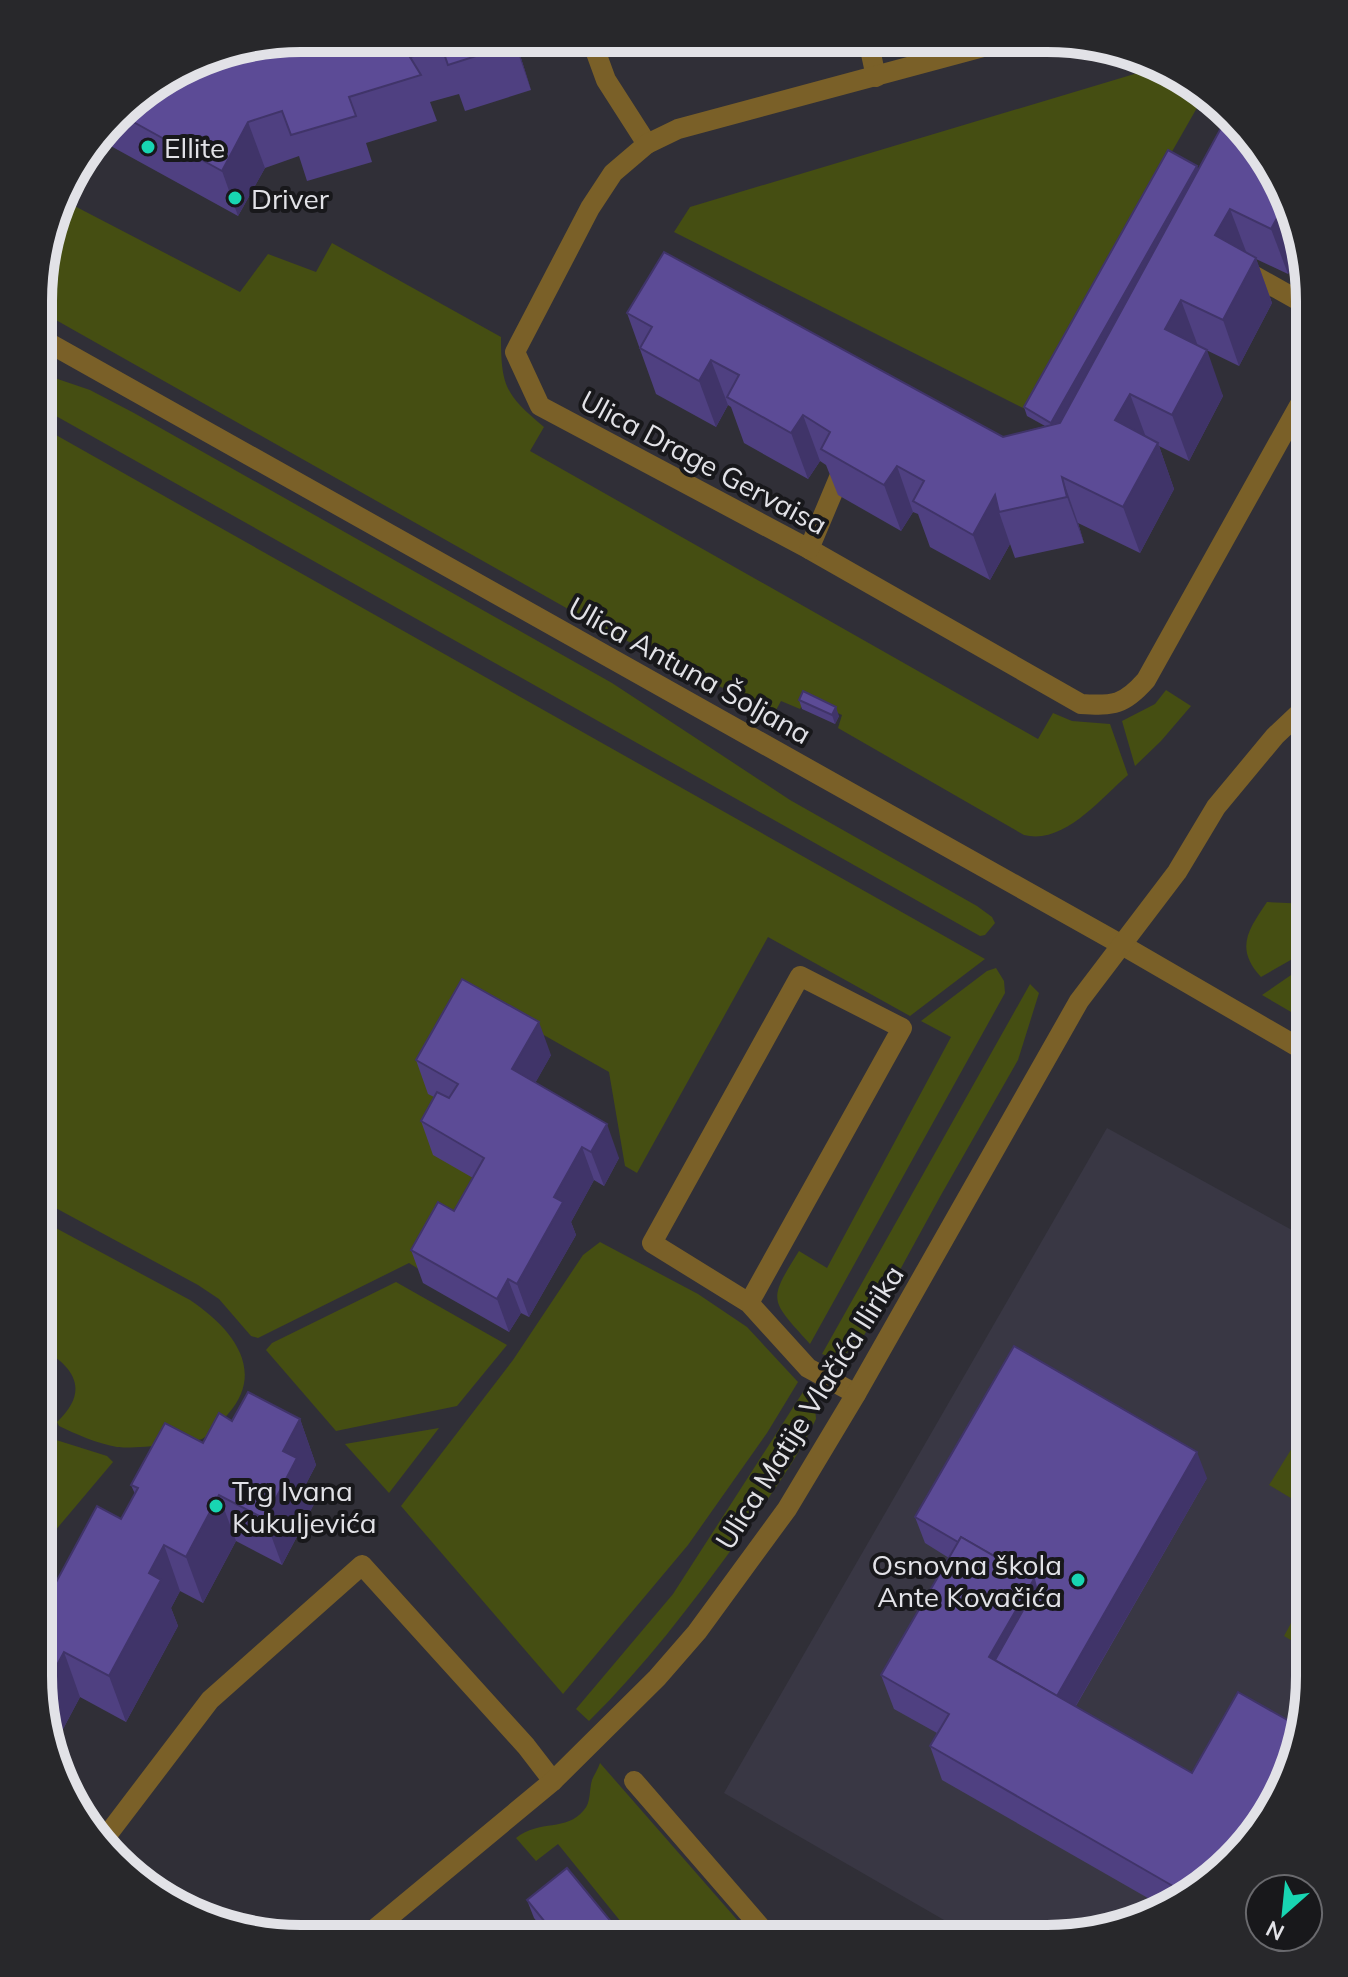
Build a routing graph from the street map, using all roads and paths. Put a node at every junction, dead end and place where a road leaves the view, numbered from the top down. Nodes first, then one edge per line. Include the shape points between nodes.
1 (871, 52) edge
2 (965, 52) edge
3 (596, 53) edge
4 (876, 77) junction
5 (647, 144) junction
6 (1239, 268) edge
7 (1296, 299) edge
8 (52, 345) edge
9 (1296, 411) edge
10 (841, 473) edge
11 (809, 549) junction
12 (1296, 716) edge
13 (1122, 945) junction
14 (1295, 1046) edge
15 (749, 1303) junction
16 (856, 1394) junction
17 (553, 1781) junction
18 (634, 1781) dead end
19 (109, 1833) edge
20 (379, 1925) edge
21 (759, 1925) edge

1 - 4 street
2 - 4 street, Ulica Drage Gervaisa
3 - 5 street via 606,80
4 - 5 street, Ulica Drage Gervaisa via 678,129
5 - 11 street, Ulica Drage Gervaisa via 613,173 590,208 515,352 540,406
6 - 7 street
8 - 13 street, Ulica Antuna Šoljana
9 - 11 street, Ulica Drage Gervaisa via 1146,680 1112,706 1081,704
10 - 11 street
12 - 13 street, Ulica Matije Vlačića Ilirika via 1216,807 1177,872
13 - 14 street, Ulica Antuna Šoljana
13 - 16 street, Ulica Matije Vlačića Ilirika via 1079,1001
15 - 15 street via 902,1028 800,976 652,1243
15 - 16 street via 808,1368
16 - 17 street, Ulica Matije Vlačića Ilirika via 787,1509 697,1632
17 - 19 street via 362,1565 210,1700
17 - 20 street, Ulica Matije Vlačića Ilirika
18 - 21 street

